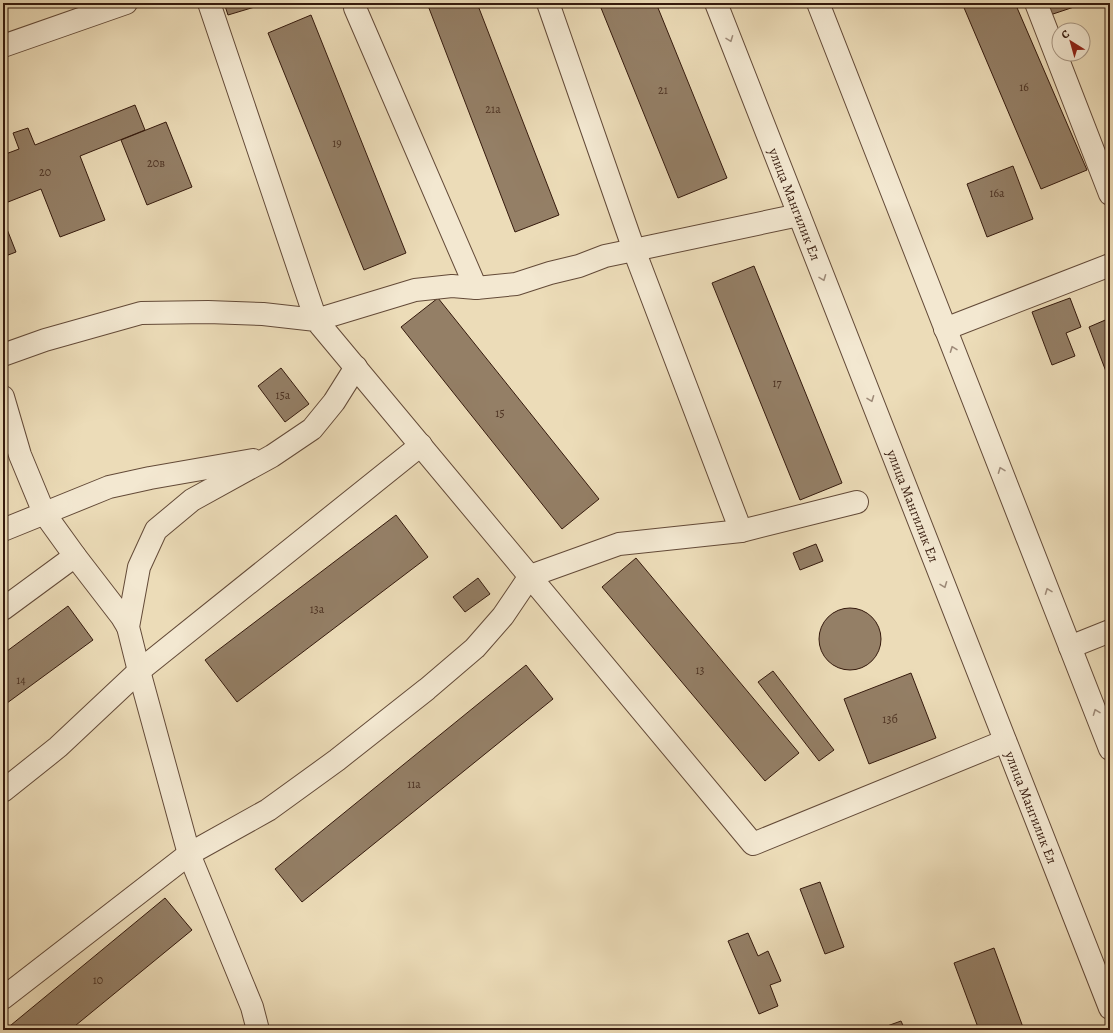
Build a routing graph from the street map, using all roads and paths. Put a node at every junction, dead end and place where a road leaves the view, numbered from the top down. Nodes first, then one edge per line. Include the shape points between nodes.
1 (126, 3) edge
2 (209, 3) edge
3 (355, 3) edge
4 (548, 3) edge
5 (716, 3) edge
6 (818, 3) edge
7 (1036, 3) edge
8 (3, 46) edge
9 (1110, 194) edge
10 (799, 215) junction
11 (634, 250) junction
12 (1110, 265) edge
13 (476, 288) junction
14 (316, 320) junction
15 (945, 329) junction
16 (3, 355) edge
17 (356, 367) junction
18 (3, 397) edge
19 (421, 446) junction
20 (272, 456) junction
21 (857, 502) dead end
22 (44, 513) junction
23 (3, 530) edge
24 (741, 531) junction
25 (75, 556) junction
26 (530, 576) junction
27 (3, 609) edge
28 (128, 627) junction
29 (1110, 631) edge
30 (1070, 647) junction
31 (139, 671) junction
32 (1005, 741) junction
33 (1110, 748) edge
34 (3, 791) edge
35 (189, 854) junction
36 (3, 998) edge
37 (1110, 1008) edge
38 (258, 1030) edge

1 - 8 street
2 - 14 street
3 - 13 street
4 - 11 street
5 -> 10 street, улица Мангилик Ел
6 - 15 street
7 - 9 street
10 - 11 street
10 -> 32 street, улица Мангилик Ел
11 - 13 street via 605,256 516,284
11 - 24 street
12 - 15 street
13 - 14 street via 452,286 415,290
14 - 16 street via 263,314 142,313 45,340
14 - 17 street
30 -> 15 street
17 - 19 street
17 - 20 street via 334,402 312,429
18 - 22 street via 20,455
19 - 26 street
19 - 31 street
20 - 22 street via 109,487
20 - 28 street via 192,500 156,530 138,567
21 - 24 street
22 - 23 street
22 - 25 street
24 - 26 street via 619,544
25 - 27 street
25 - 28 street
26 - 32 street via 753,844
26 - 35 street via 503,616 475,648 427,689 268,810
28 - 31 street
29 - 30 street
33 -> 30 street
31 - 34 street via 58,747
31 - 35 street
32 - 37 street, улица Мангилик Ел
35 - 36 street
35 - 38 street via 252,1007

